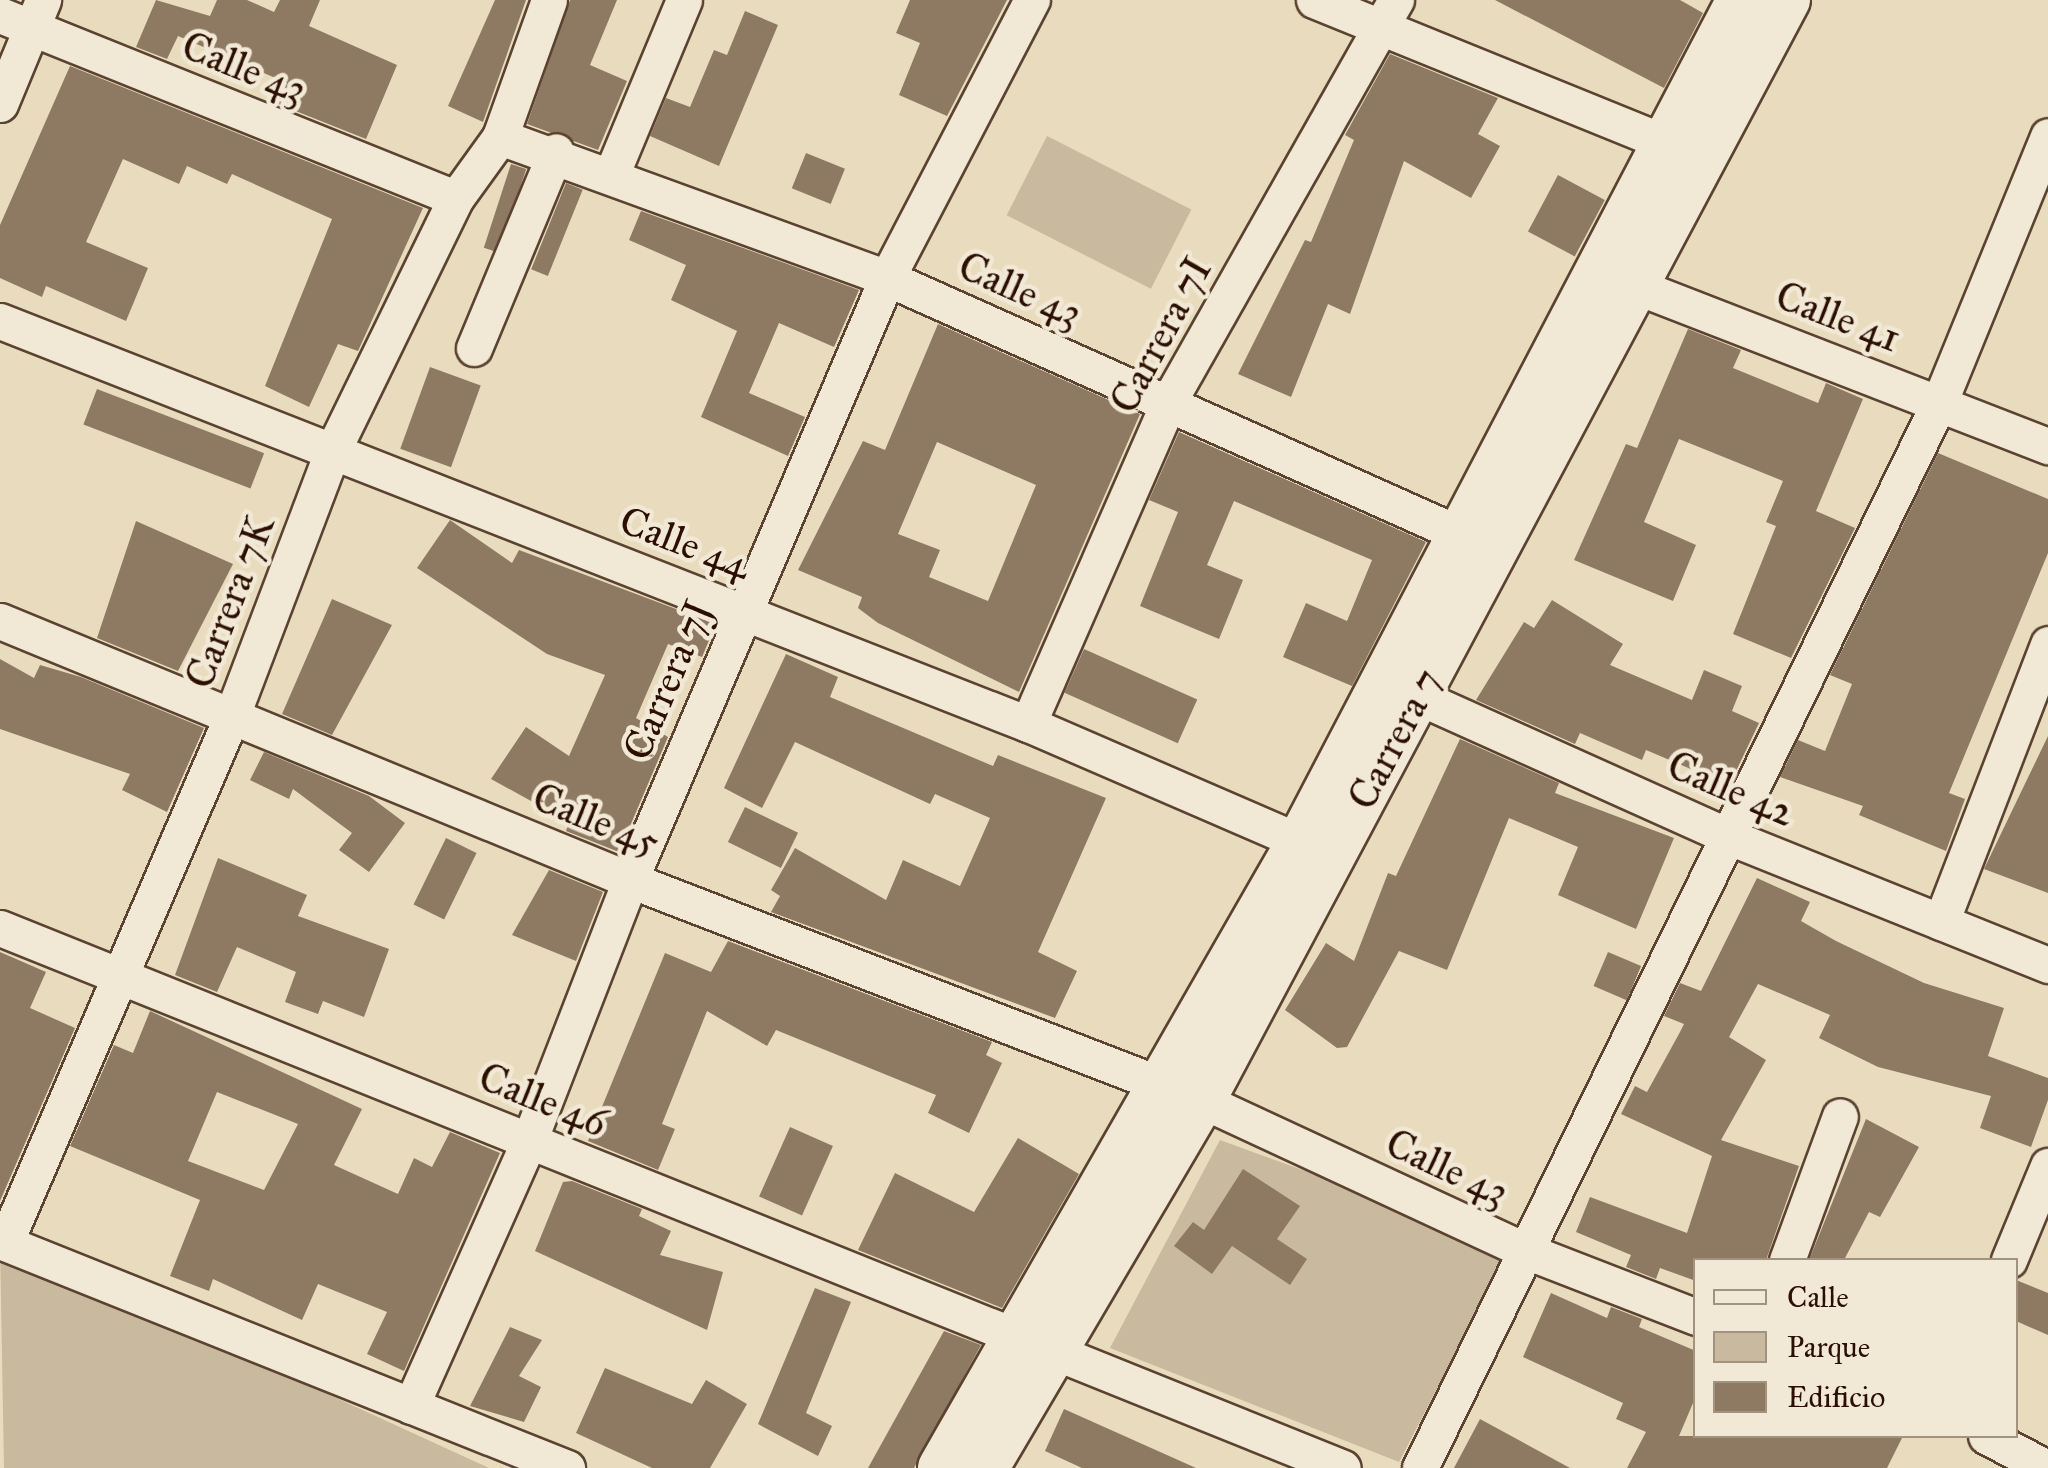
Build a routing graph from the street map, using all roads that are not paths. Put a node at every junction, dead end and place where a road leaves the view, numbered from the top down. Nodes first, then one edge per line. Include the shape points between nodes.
1 (549, 0) edge
2 (684, 0) edge
3 (1032, 0) edge
4 (1314, 0) edge
5 (1741, 0) edge
6 (1786, 0) edge
7 (1389, 14) edge
8 (25, 15) edge
9 (0, 104) edge
10 (2048, 136) edge
11 (500, 137) junction
12 (1683, 150) junction
13 (556, 152) junction
14 (612, 173) junction
15 (456, 198) junction
16 (887, 278) junction
17 (1616, 279) junction
18 (0, 321) edge
19 (474, 348) dead end
20 (1940, 400) junction
21 (1169, 401) junction
22 (2048, 446) edge
23 (332, 452) junction
24 (1478, 542) junction
25 (743, 611) junction
26 (0, 621) edge
27 (2048, 644) edge
28 (1401, 689) junction
29 (232, 718) junction
30 (1028, 724) junction
31 (1726, 836) junction
32 (1318, 849) junction
33 (630, 880) junction
34 (1941, 922) junction
35 (0, 928) edge
36 (2048, 965) edge
37 (122, 978) junction
38 (1183, 1094) junction
39 (1840, 1116) dead end
40 (529, 1140) junction
41 (2048, 1166) edge
42 (3, 1242) edge
43 (1526, 1251) junction
44 (1789, 1258) edge
45 (2011, 1258) edge
46 (1693, 1316) edge
47 (1036, 1346) junction
48 (410, 1406) junction
49 (1990, 1438) edge
50 (567, 1468) edge
51 (942, 1468) edge
52 (984, 1468) edge
53 (1344, 1468) edge
54 (1420, 1468) edge
55 (2047, 1468) edge

1 - 11 street, Carrera 7K
2 - 14 street
3 - 16 street, Carrera 7J
4 - 7 street
5 - 12 street, Carrera 7
6 - 12 street, Carrera 7
7 - 12 street
7 - 21 street, Carrera 7I
8 - 9 street
8 - 15 street, Calle 43
10 - 20 street
11 - 13 street, Calle 43
11 - 15 street, Carrera 7K
12 - 17 street, Carrera 7
13 - 14 street, Calle 43
13 - 19 street
14 - 16 street, Calle 43
15 - 23 street, Carrera 7K
16 - 21 street, Calle 43
16 - 25 street, Carrera 7J
17 - 20 street, Calle 41
17 - 24 street, Carrera 7
18 - 23 street, Calle 44
20 - 22 street, Calle 41
20 - 31 street
21 - 24 street, Calle 43
21 - 30 street, Carrera 7I
23 - 25 street, Calle 44
23 - 29 street, Carrera 7K
24 - 28 street, Carrera 7
25 - 30 street, Calle 44
25 - 33 street, Carrera 7J
26 - 29 street, Calle 45
27 - 34 street
28 - 31 street, Calle 42
28 - 32 street, Carrera 7
29 - 33 street, Calle 45
29 - 37 street, Carrera 7K
30 - 32 street, Calle 44
31 - 34 street, Calle 42
31 - 43 street
32 - 38 street, Carrera 7
33 - 38 street, Calle 45
33 - 40 street, Carrera 7J
34 - 36 street, Calle 42
35 - 37 street, Calle 46
37 - 40 street, Calle 46
37 - 42 street, Carrera 7K
38 - 43 street, Calle 43
38 - 47 street, Carrera 7
39 - 44 street
40 - 47 street, Calle 46
40 - 48 street, Carrera 7J
41 - 45 street
42 - 48 street
43 - 46 street, Calle 43
43 - 54 street
47 - 51 street, Carrera 7
47 - 52 street, Carrera 7
47 - 53 street
48 - 50 street
49 - 55 street

